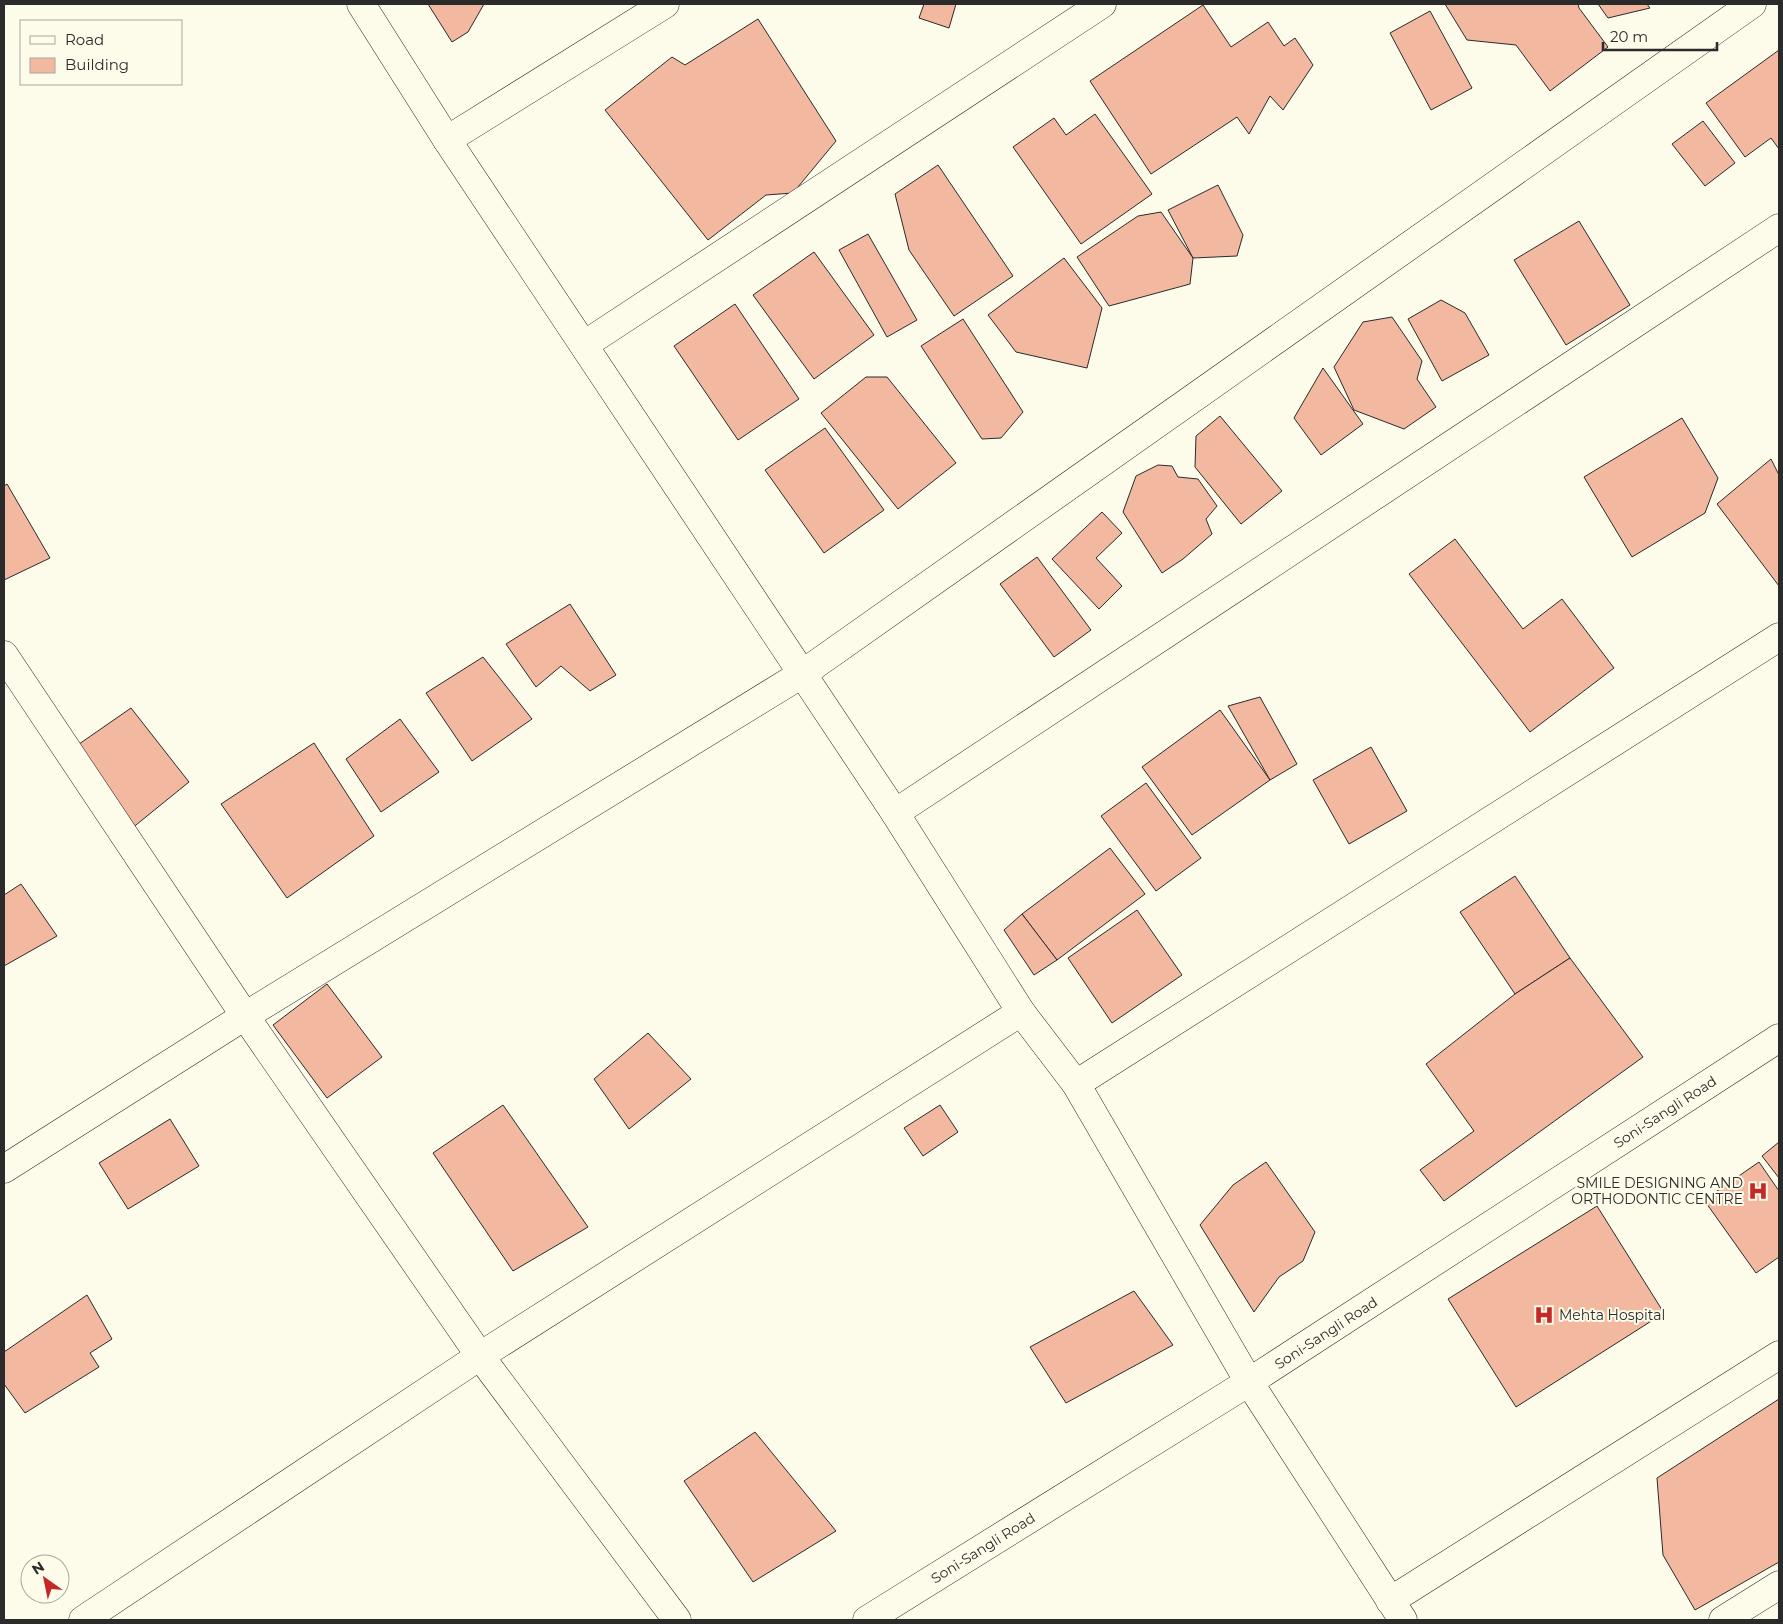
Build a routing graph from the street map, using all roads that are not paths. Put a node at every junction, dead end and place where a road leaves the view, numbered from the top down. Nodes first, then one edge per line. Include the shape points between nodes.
1 (361, 4) edge
2 (665, 4) edge
3 (1102, 4) edge
4 (1752, 4) edge
5 (446, 140) junction
6 (1779, 228) edge
7 (584, 345) junction
8 (1779, 637) edge
9 (4, 655) edge
10 (802, 674) junction
11 (895, 813) junction
12 (1021, 1012) junction
13 (245, 1016) junction
14 (1779, 1038) edge
15 (1076, 1084) junction
16 (4, 1168) edge
17 (1779, 1355) edge
18 (480, 1356) junction
19 (1249, 1382) junction
20 (1779, 1585) edge
21 (1396, 1610) edge
22 (83, 1620) edge
23 (677, 1620) edge
24 (868, 1620) edge
25 (1723, 1620) edge

1 - 5 street
2 - 5 street
3 - 7 street
4 - 10 street
5 - 7 street
6 - 11 street
7 - 10 street
8 - 15 street
9 - 13 street
10 - 11 street
10 - 13 street
11 - 12 street
12 - 15 street
12 - 18 street
13 - 16 street
13 - 18 street
14 - 19 street, Soni-Sangli Road
15 - 19 street
17 - 21 street
18 - 22 street
18 - 23 street
19 - 21 street
19 - 24 street, Soni-Sangli Road
20 - 25 street

